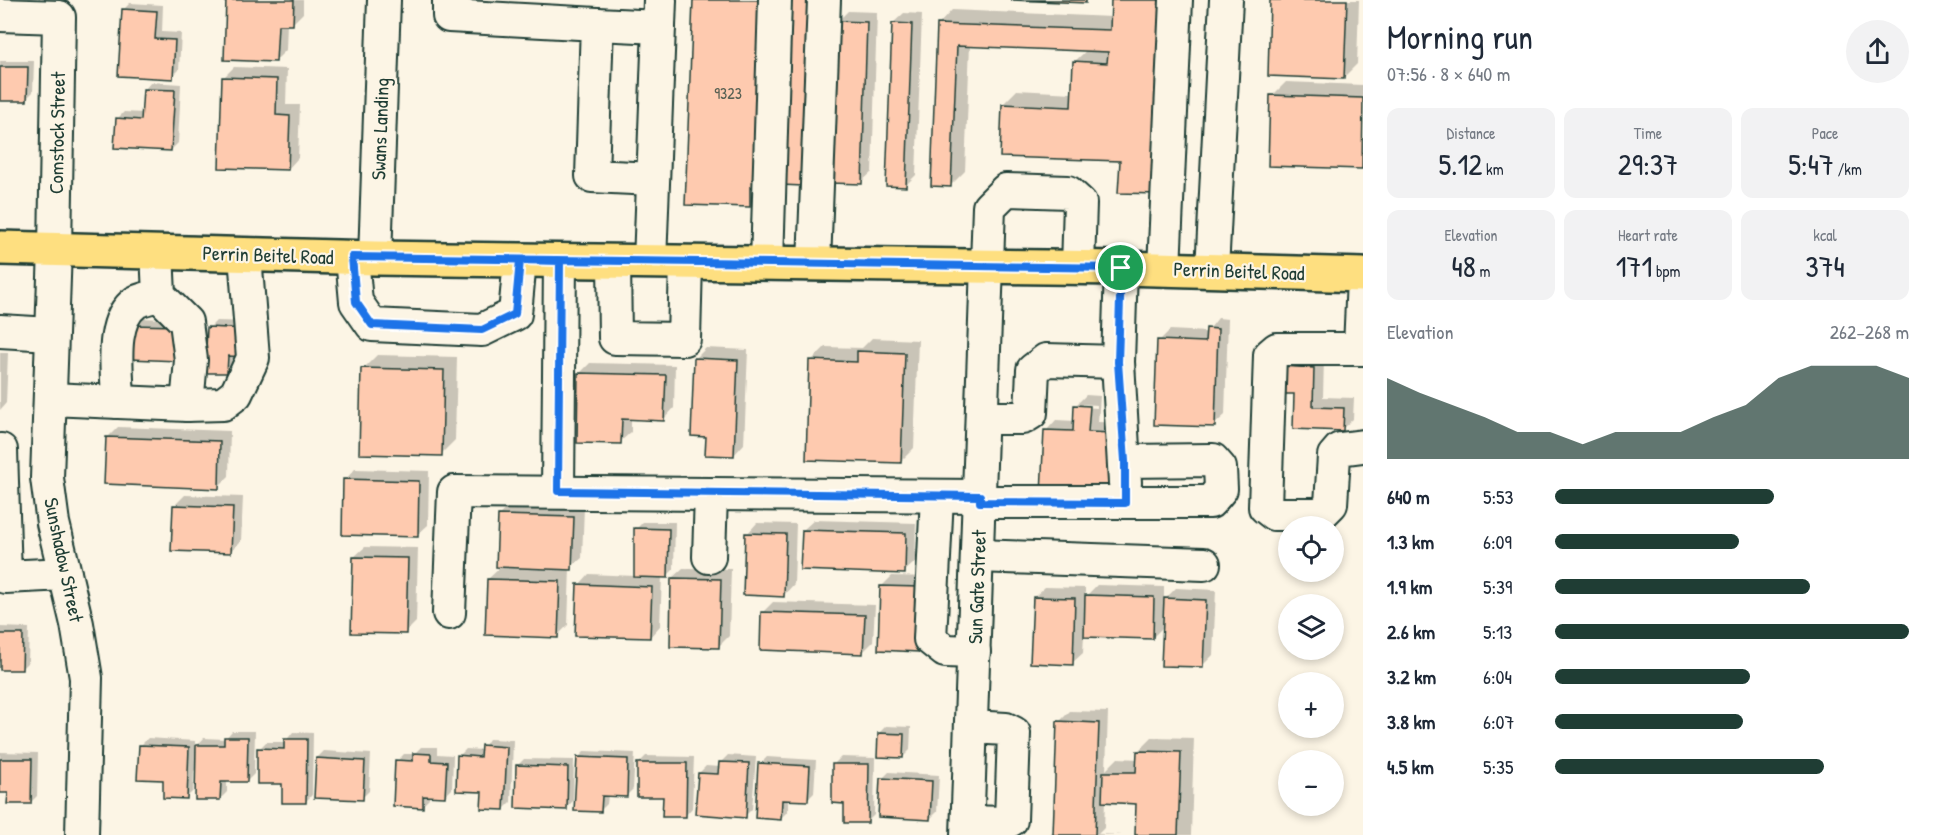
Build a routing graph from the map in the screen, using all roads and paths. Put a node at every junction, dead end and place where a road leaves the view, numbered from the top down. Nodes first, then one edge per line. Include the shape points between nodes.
1 (384, 0) edge
2 (449, 0) edge
3 (775, 0) edge
4 (824, 0) edge
5 (1176, 0) edge
6 (1226, 0) edge
7 (660, 13) edge
8 (0, 15) edge
9 (597, 24) junction
10 (653, 179) junction
11 (0, 248) edge
12 (55, 249) junction
13 (157, 252) junction
14 (245, 255) junction
15 (364, 258) junction
16 (520, 260) junction
17 (560, 261) junction
18 (614, 261) junction
19 (650, 262) junction
20 (686, 262) junction
21 (767, 263) junction
22 (814, 264) junction
23 (987, 266) junction
24 (1078, 267) junction
25 (1121, 268) junction
26 (1164, 269) junction
27 (1212, 270) junction
28 (1363, 277) edge
29 (159, 295) junction
30 (0, 331) edge
31 (51, 334) junction
32 (1361, 349) edge
33 (1118, 362) junction
34 (50, 399) junction
35 (118, 402) junction
36 (187, 405) junction
37 (982, 418) junction
38 (48, 436) junction
39 (1363, 446) edge
40 (1, 450) edge
41 (1125, 461) junction
42 (558, 491) junction
43 (711, 494) junction
44 (937, 496) junction
45 (980, 499) junction
46 (1125, 503) junction
47 (978, 556) junction
48 (709, 557) dead end
49 (1204, 564) dead end
50 (65, 574) junction
51 (449, 614) dead end
52 (974, 652) junction
53 (971, 727) junction
54 (967, 829) edge
55 (82, 835) edge

1 - 15 street, Swans Landing
2 - 9 street via 448,16
3 - 21 street
4 - 22 street
5 - 26 street
6 - 27 street
7 - 9 street
7 - 10 street
8 - 12 street, Comstock Street via 59,16
9 - 10 street via 592,176
10 - 19 street
11 - 12 main road, Perrin Beitel Road
12 - 13 main road, Perrin Beitel Road
12 - 31 street, Sunshadow Street
13 - 14 main road, Perrin Beitel Road
13 - 29 street
14 - 15 main road, Perrin Beitel Road
14 - 36 street via 253,358 236,394 223,404
15 - 16 main road, Perrin Beitel Road
15 - 16 street, Swans Landing via 356,302 372,325 482,330 515,314
16 - 17 main road, Perrin Beitel Road
17 - 18 main road, Perrin Beitel Road
17 - 42 street
18 - 19 main road, Perrin Beitel Road
18 - 20 street via 615,338 684,339
19 - 20 main road, Perrin Beitel Road
20 - 21 main road, Perrin Beitel Road
21 - 22 main road, Perrin Beitel Road
22 - 23 main road, Perrin Beitel Road
23 - 24 main road, Perrin Beitel Road
23 - 24 street, Sun Gate Street via 989,207 1006,190 1068,192 1080,204
23 - 37 street, Sun Gate Street
24 - 25 main road, Perrin Beitel Road
25 - 26 main road, Perrin Beitel Road
25 - 33 street
26 - 27 main road, Perrin Beitel Road
27 - 28 main road, Perrin Beitel Road
28 - 32 street
29 - 35 street via 136,303 121,319
29 - 36 street via 186,322 191,360
30 - 31 street
31 - 34 street, Sunshadow Street
32 - 39 street via 1277,349 1270,355 1265,507 1274,514 1321,514 1330,504 1334,456 1340,449
33 - 37 street via 1046,360 1033,370 1031,413 1023,418
33 - 41 street
34 - 35 street
34 - 38 street, Sunshadow Street
35 - 36 street
37 - 45 street, Sun Gate Street
38 - 40 street
38 - 50 street, Sunshadow Street via 50,500
40 - 50 street via 5,577
41 - 46 street
41 - 46 street via 1213,460 1220,468 1221,489 1210,502
42 - 43 street
42 - 51 street via 454,492
43 - 44 street
43 - 48 street
44 - 45 street
44 - 52 street via 930,639 945,651
45 - 46 street
45 - 47 street, Sun Gate Street
47 - 49 street
47 - 52 street, Sun Gate Street
50 - 55 street, Sunshadow Street via 86,678
52 - 53 street, Sun Gate Street
53 - 54 street, Sun Gate Street
53 - 54 street via 1014,733 1011,820

